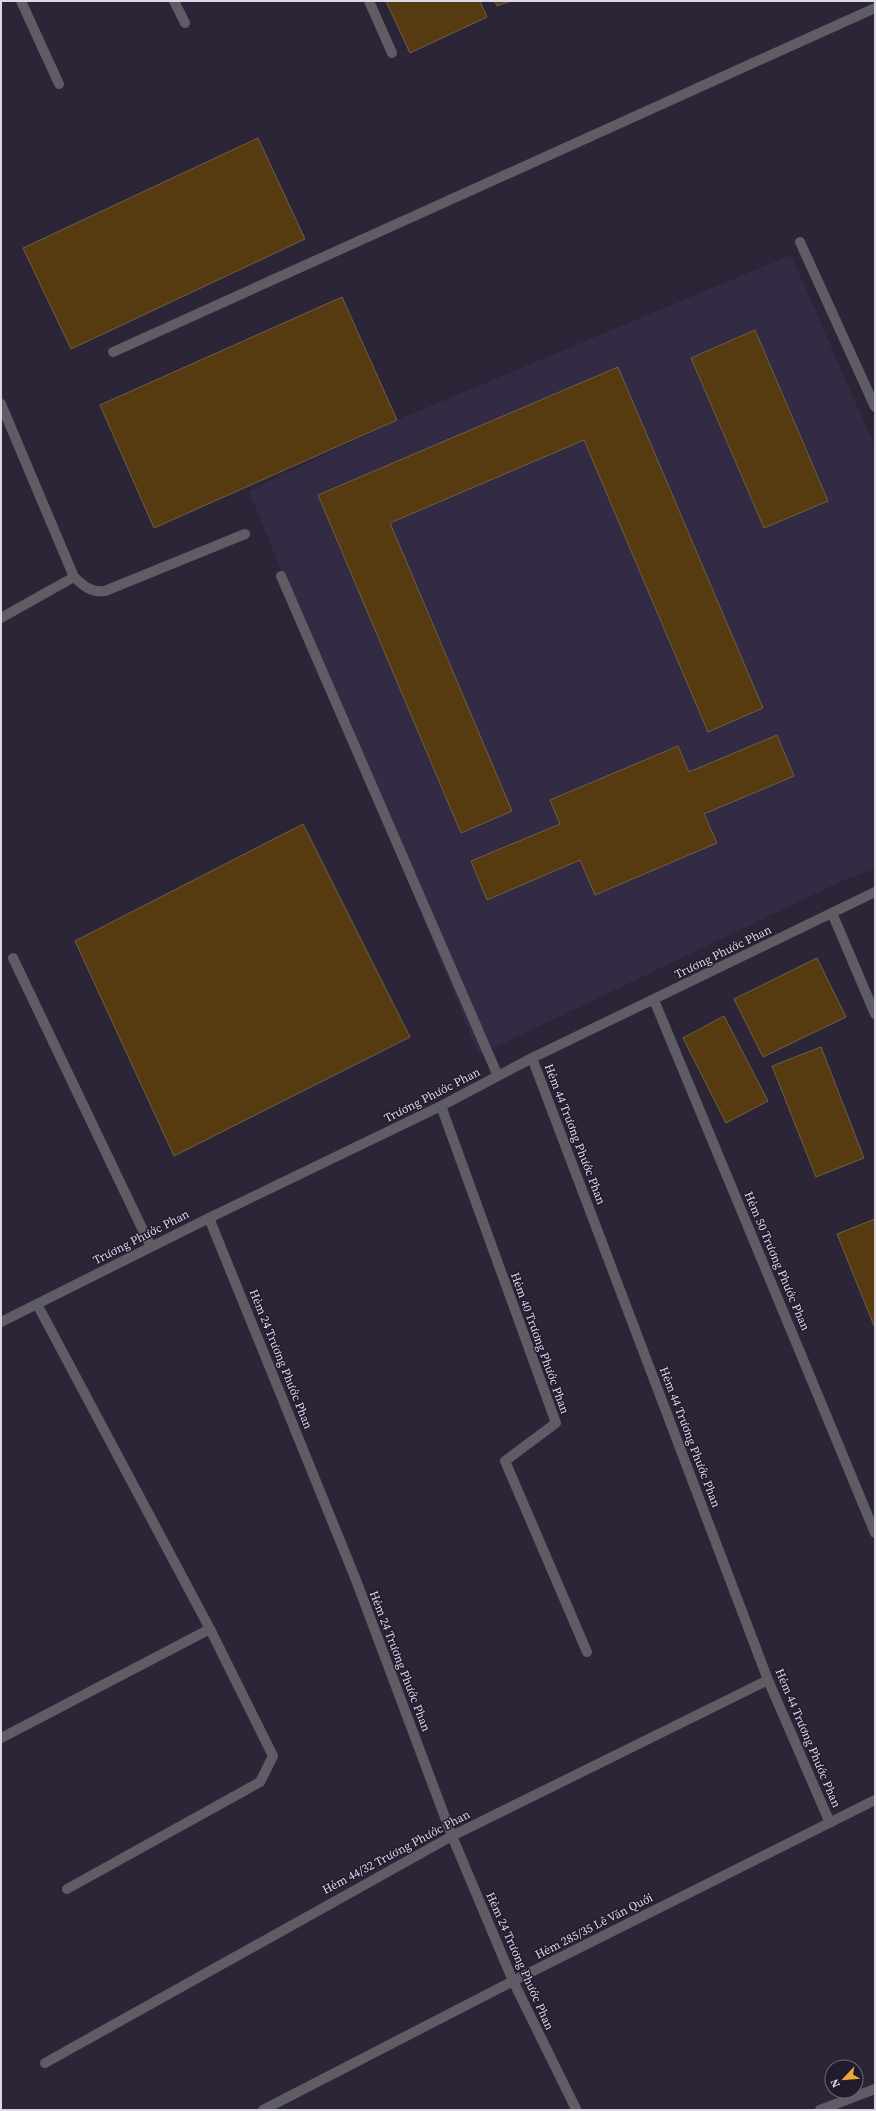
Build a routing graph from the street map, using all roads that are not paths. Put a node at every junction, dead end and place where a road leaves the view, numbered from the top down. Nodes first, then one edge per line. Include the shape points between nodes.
1 (21, 1) edge
2 (174, 1) edge
3 (369, 1) edge
4 (875, 8) edge
5 (185, 23) dead end
6 (392, 52) dead end
7 (59, 84) dead end
8 (800, 242) dead end
9 (113, 352) dead end
10 (1, 404) edge
11 (875, 407) edge
12 (245, 534) dead end
13 (281, 576) dead end
14 (74, 577) junction
15 (1, 618) edge
16 (875, 892) edge
17 (832, 913) junction
18 (13, 958) dead end
19 (654, 1000) junction
20 (875, 1014) edge
21 (532, 1058) junction
22 (498, 1076) junction
23 (441, 1106) junction
24 (209, 1218) junction
25 (151, 1247) junction
26 (37, 1304) junction
27 (1, 1322) edge
28 (875, 1533) edge
29 (210, 1629) junction
30 (587, 1652) dead end
31 (768, 1680) junction
32 (1, 1738) edge
33 (875, 1800) edge
34 (830, 1822) junction
35 (452, 1836) junction
36 (67, 1889) dead end
37 (513, 1981) junction
38 (45, 2063) dead end
39 (875, 2089) edge
40 (576, 2109) dead end
41 (263, 2110) edge
42 (820, 2110) edge

1 - 7 street
2 - 5 street
3 - 6 street
4 - 9 street
8 - 11 street
10 - 14 street
12 - 14 street via 105,591 89,590
13 - 22 street
14 - 15 street
16 - 17 street, Trương Phước Phan
17 - 19 street, Trương Phước Phan
17 - 20 street
18 - 25 street
19 - 21 street, Trương Phước Phan
19 - 28 street, Hẻm 50 Trương Phước Phan
21 - 22 street, Trương Phước Phan
21 - 31 street, Hẻm 44 Trương Phước Phan
22 - 23 street, Trương Phước Phan
23 - 24 street, Trương Phước Phan
23 - 30 street, Hẻm 40 Trương Phước Phan via 556,1423 505,1462
24 - 25 street, Trương Phước Phan
24 - 35 street, Hẻm 24 Trương Phước Phan via 356,1580
25 - 26 street, Trương Phước Phan
26 - 27 street, Trương Phước Phan
26 - 29 street
29 - 32 street
29 - 36 street via 273,1756 260,1782
31 - 34 street, Hẻm 44 Trương Phước Phan
31 - 35 street, Hẻm 44/32 Trương Phước Phan
33 - 34 street, Hẻm 285/35 Lê Văn Quới
34 - 37 street, Hẻm 285/35 Lê Văn Quới
35 - 37 street, Hẻm 24 Trương Phước Phan
35 - 38 street, Hẻm 44/32 Trương Phước Phan
37 - 40 street, Hẻm 24 Trương Phước Phan
37 - 41 street, Hẻm 285/35 Lê Văn Quới
39 - 42 street

